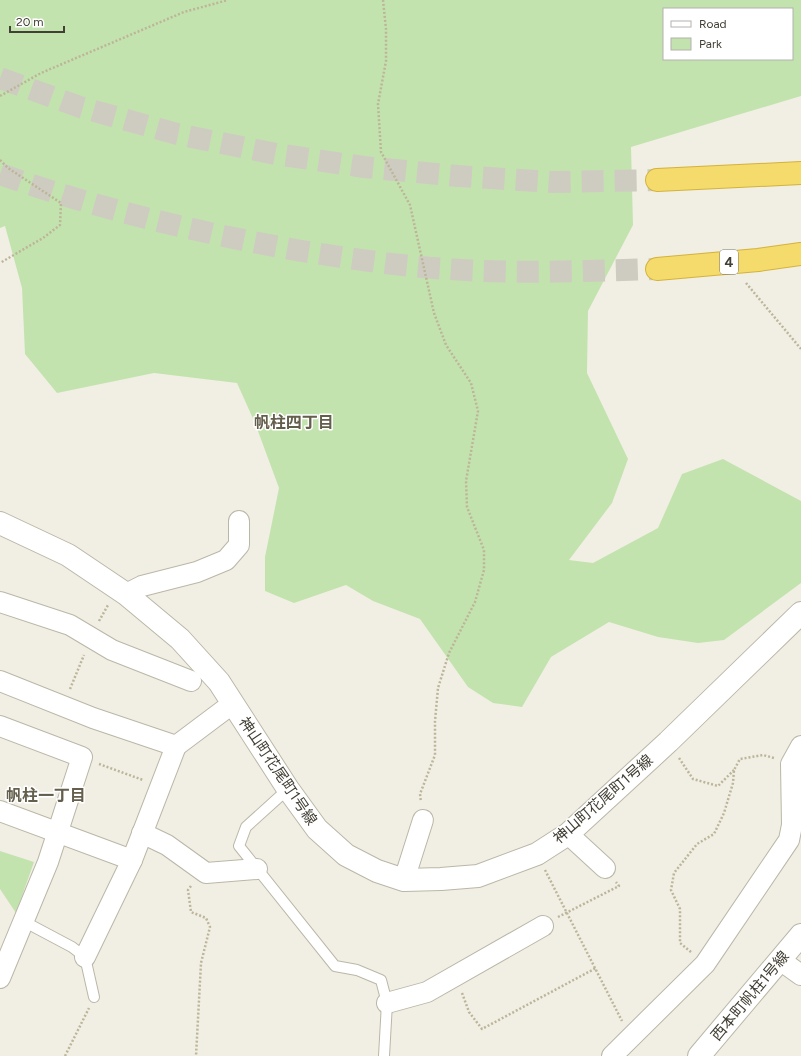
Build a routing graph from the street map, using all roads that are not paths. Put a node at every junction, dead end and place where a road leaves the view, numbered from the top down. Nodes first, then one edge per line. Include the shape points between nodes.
1 (801, 173) edge
2 (657, 180) tunnel mouth
3 (801, 254) edge
4 (657, 269) tunnel mouth
5 (239, 521) dead end
6 (0, 523) edge
7 (126, 594) junction
8 (0, 602) edge
9 (801, 613) edge
10 (0, 681) edge
11 (191, 681) dead end
12 (232, 704) junction
13 (0, 726) edge
14 (176, 746) junction
15 (801, 746) edge
16 (288, 789) junction
17 (0, 811) edge
18 (423, 820) road end
19 (58, 831) junction
20 (142, 833) junction
21 (568, 834) junction
22 (132, 860) junction
23 (605, 868) dead end
24 (257, 869) junction
25 (404, 880) junction
26 (23, 921) junction
27 (543, 926) road end
28 (801, 935) edge
29 (85, 956) junction
30 (780, 960) junction
31 (801, 975) edge
32 (0, 978) edge
33 (94, 997) road end
34 (387, 1003) junction
35 (384, 1056) edge
36 (612, 1056) edge
37 (699, 1056) edge

1 - 2 highway
3 - 4 highway, 4
5 - 7 street via 239,545 226,560 198,572 142,586
6 - 7 street, 神山町花尾町1号線 via 68,555
7 - 12 street, 神山町花尾町1号線 via 180,639 219,682
8 - 11 street via 70,625 112,650
9 - 21 street, 神山町花尾町1号線 via 668,742
10 - 14 street via 93,718
12 - 14 street
12 - 16 street, 神山町花尾町1号線
13 - 19 street via 82,757
14 - 20 street
15 - 36 street via 791,764 792,826 789,840 705,964
16 - 24 lane via 246,827 239,846
16 - 25 street, 神山町花尾町1号線 via 317,829 346,855 377,871
17 - 19 street
18 - 25 street
19 - 22 street
19 - 26 street
20 - 22 street
20 - 24 street via 167,845 206,873
21 - 23 street
21 - 25 street, 神山町花尾町1号線 via 537,854 478,876
22 - 29 street
24 - 34 lane via 335,966 358,970 381,980
26 - 29 lane
26 - 32 street
27 - 34 street via 427,992
28 - 30 street, 西本町帆柱1号線
29 - 33 lane
30 - 31 street
30 - 37 street, 西本町帆柱1号線
34 - 35 lane

